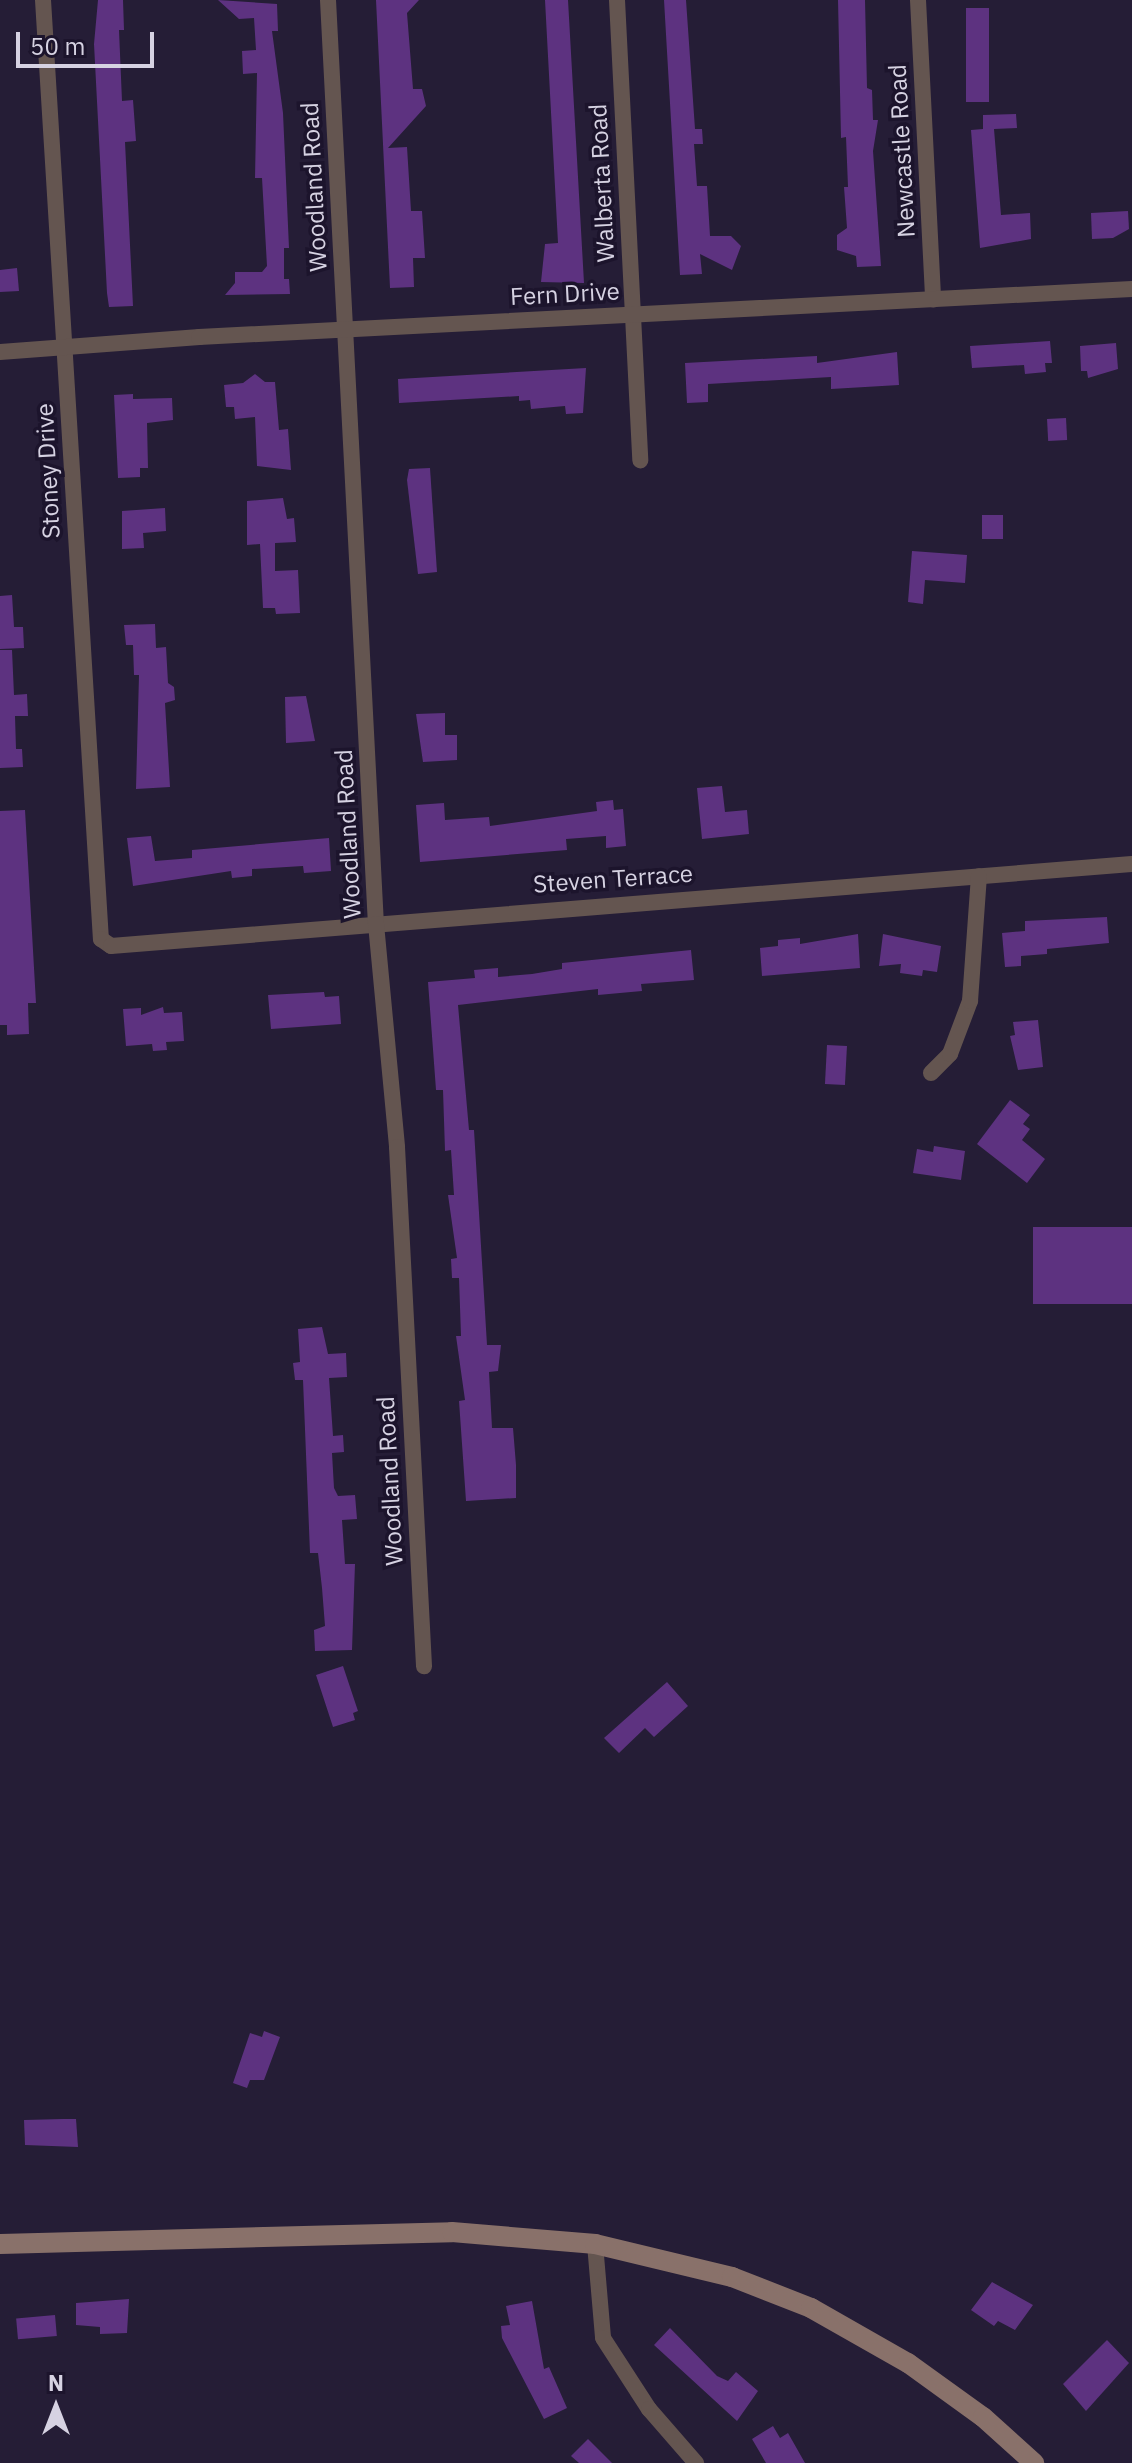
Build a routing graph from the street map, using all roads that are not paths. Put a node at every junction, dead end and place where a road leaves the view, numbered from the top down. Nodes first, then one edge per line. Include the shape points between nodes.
1 (43, 0) edge
2 (328, 0) edge
3 (617, 0) edge
4 (918, 0) edge
5 (1132, 289) edge
6 (933, 300) junction
7 (633, 315) junction
8 (344, 329) junction
9 (66, 346) junction
10 (0, 352) edge
11 (640, 460) dead end
12 (1132, 864) edge
13 (979, 876) junction
14 (376, 924) junction
15 (101, 939) joint
16 (931, 1073) dead end
17 (424, 1666) dead end
18 (0, 2244) edge
19 (595, 2244) junction
20 (696, 2463) edge
21 (1034, 2463) edge

1 - 9 street, Stoney Drive
2 - 8 street, Woodland Road
3 - 7 street, Walberta Road
4 - 6 street, Newcastle Road
5 - 6 street, Fern Drive
6 - 7 street, Fern Drive
7 - 8 street, Fern Drive
7 - 11 street, Walberta Road
8 - 9 street, Fern Drive
8 - 14 street, Woodland Road
9 - 10 street, Fern Drive
9 - 15 street, Stoney Drive
12 - 13 street, Steven Terrace
13 - 14 street, Steven Terrace
13 - 16 street via 970,1001 950,1054
14 - 15 street, Steven Terrace via 111,946
14 - 17 street, Woodland Road via 397,1147
18 - 19 main road via 452,2232
19 - 20 street via 603,2338 649,2409
19 - 21 main road via 732,2277 811,2308 908,2363 983,2417

